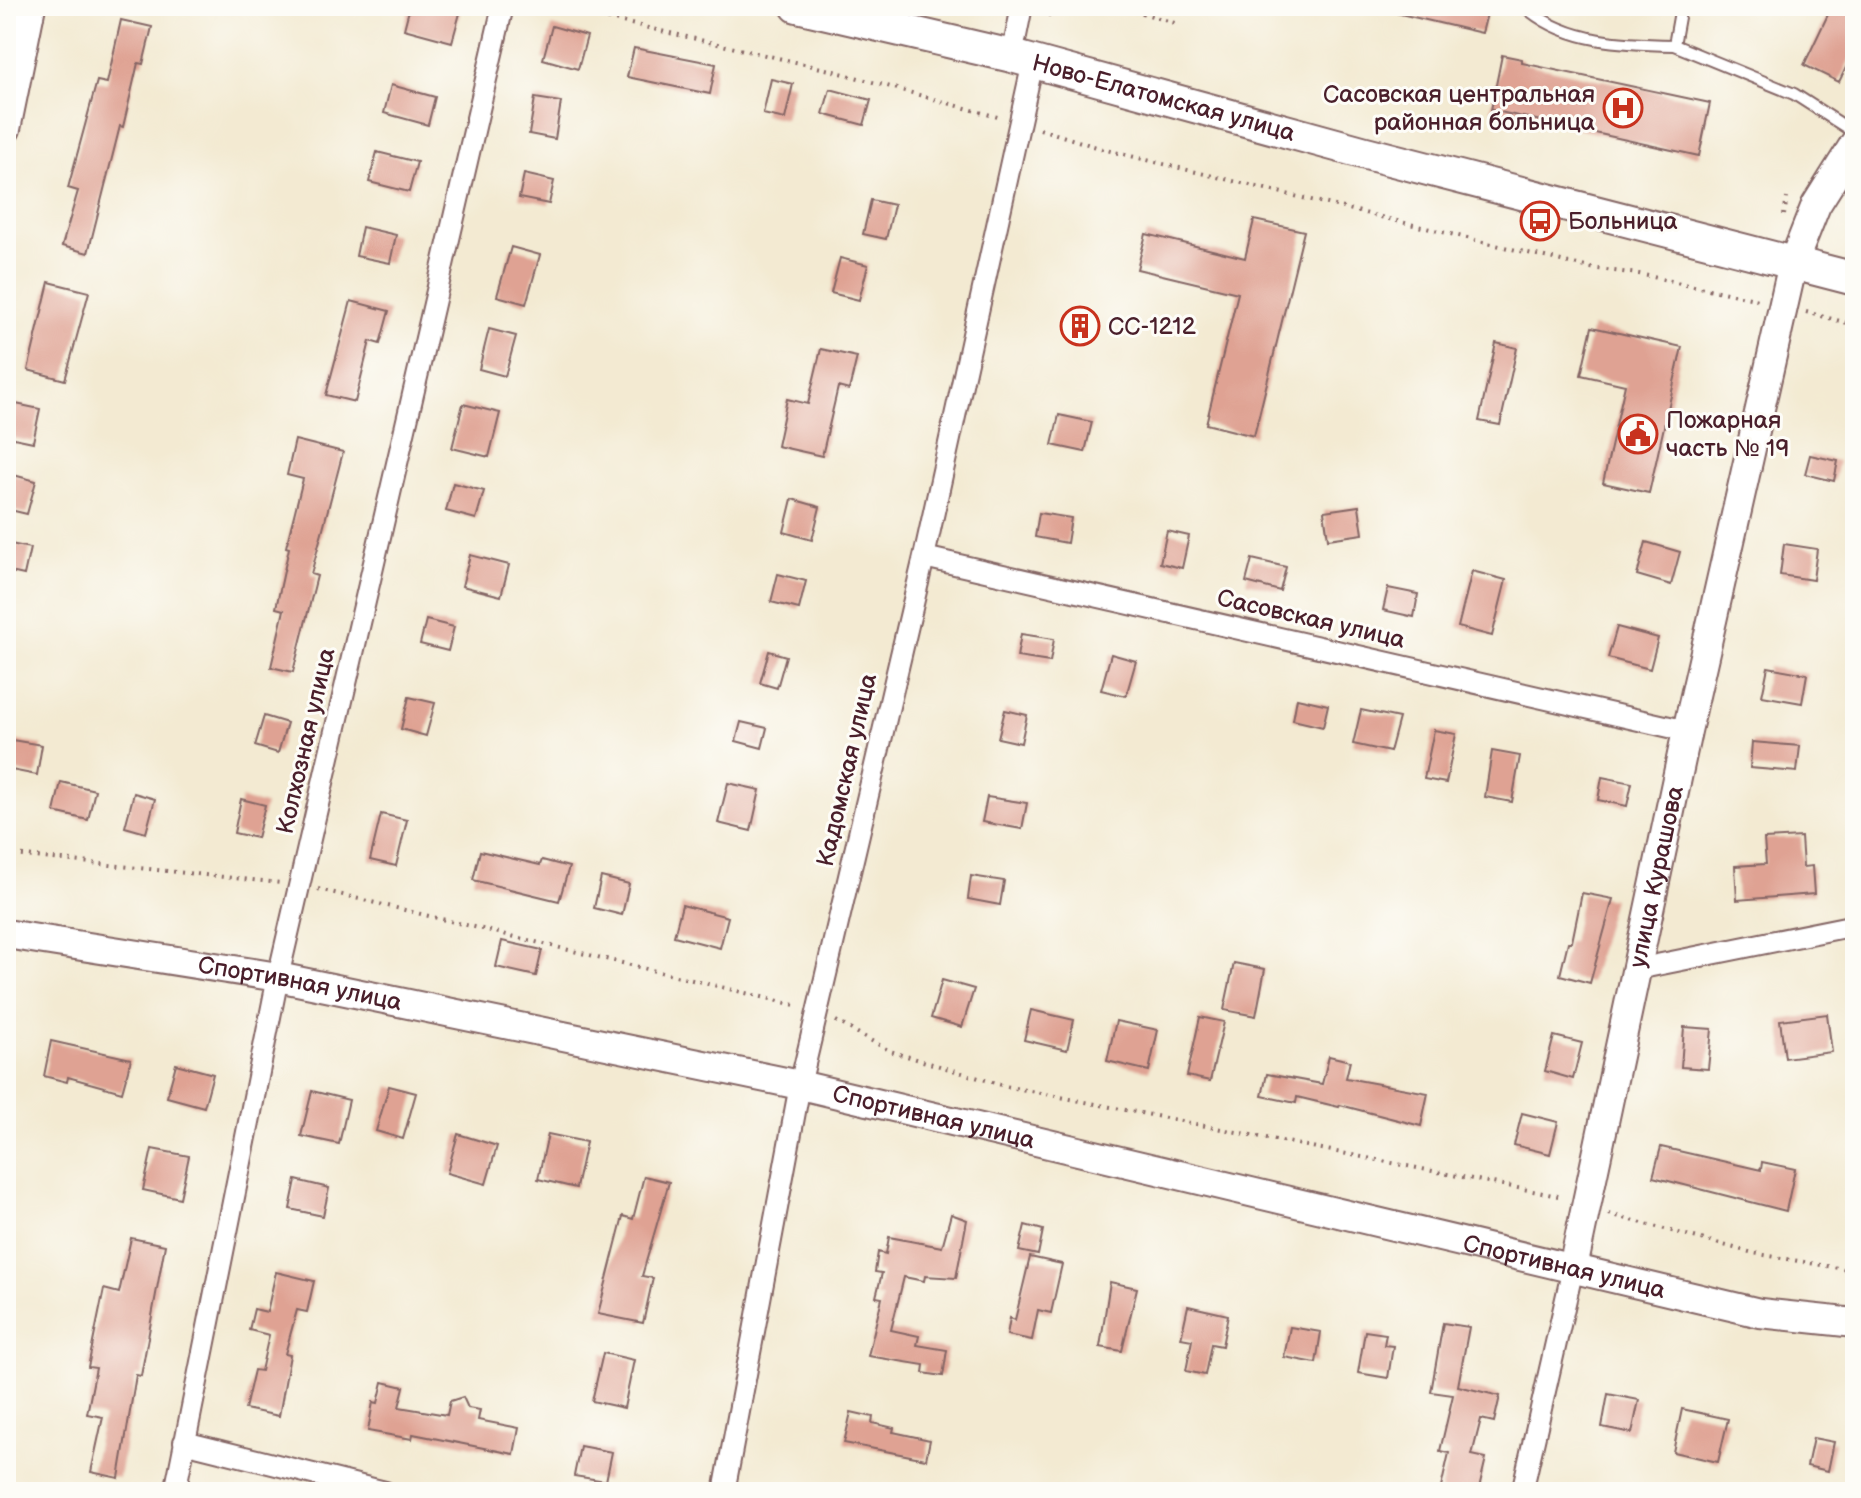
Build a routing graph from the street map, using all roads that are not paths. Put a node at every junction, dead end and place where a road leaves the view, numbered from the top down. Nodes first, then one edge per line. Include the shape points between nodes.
1 (31, 6) edge
2 (503, 6) edge
3 (797, 6) edge
4 (1022, 6) edge
5 (1681, 6) edge
6 (1528, 8) edge
7 (1674, 45) junction
8 (1023, 59) junction
9 (6, 129) edge
10 (1855, 133) edge
11 (1855, 143) edge
12 (1793, 263) junction
13 (1855, 279) edge
14 (924, 557) junction
15 (1687, 731) junction
16 (1855, 925) edge
17 (6, 934) edge
18 (1637, 969) junction
19 (278, 977) junction
20 (800, 1085) junction
21 (1573, 1268) junction
22 (1855, 1323) edge
23 (184, 1442) junction
24 (175, 1492) edge
25 (385, 1492) edge
26 (724, 1492) edge
27 (1522, 1492) edge

1 - 9 street
2 - 19 street, Колхозная улица
3 - 8 main road, Ново-Елатомская улица
4 - 8 street, Кадомская улица
5 - 7 lane
6 - 7 lane via 1552,28 1592,38
7 - 10 lane via 1794,94
8 - 12 main road, Ново-Елатомская улица
8 - 14 street, Кадомская улица via 1022,123
11 - 12 street, улица Курашова via 1816,205
12 - 13 main road, Ново-Елатомская улица
12 - 15 street, улица Курашова
14 - 15 street, Сасовская улица
14 - 20 street, Кадомская улица
15 - 18 street, улица Курашова
16 - 18 street
17 - 19 street, Спортивная улица
18 - 21 street, улица Курашова
19 - 20 street, Спортивная улица
19 - 23 street, Колхозная улица
20 - 21 street, Спортивная улица
20 - 26 street, Кадомская улица
21 - 22 street, Спортивная улица via 1760,1313
21 - 27 street, улица Курашова
23 - 24 street, Колхозная улица
23 - 25 street

